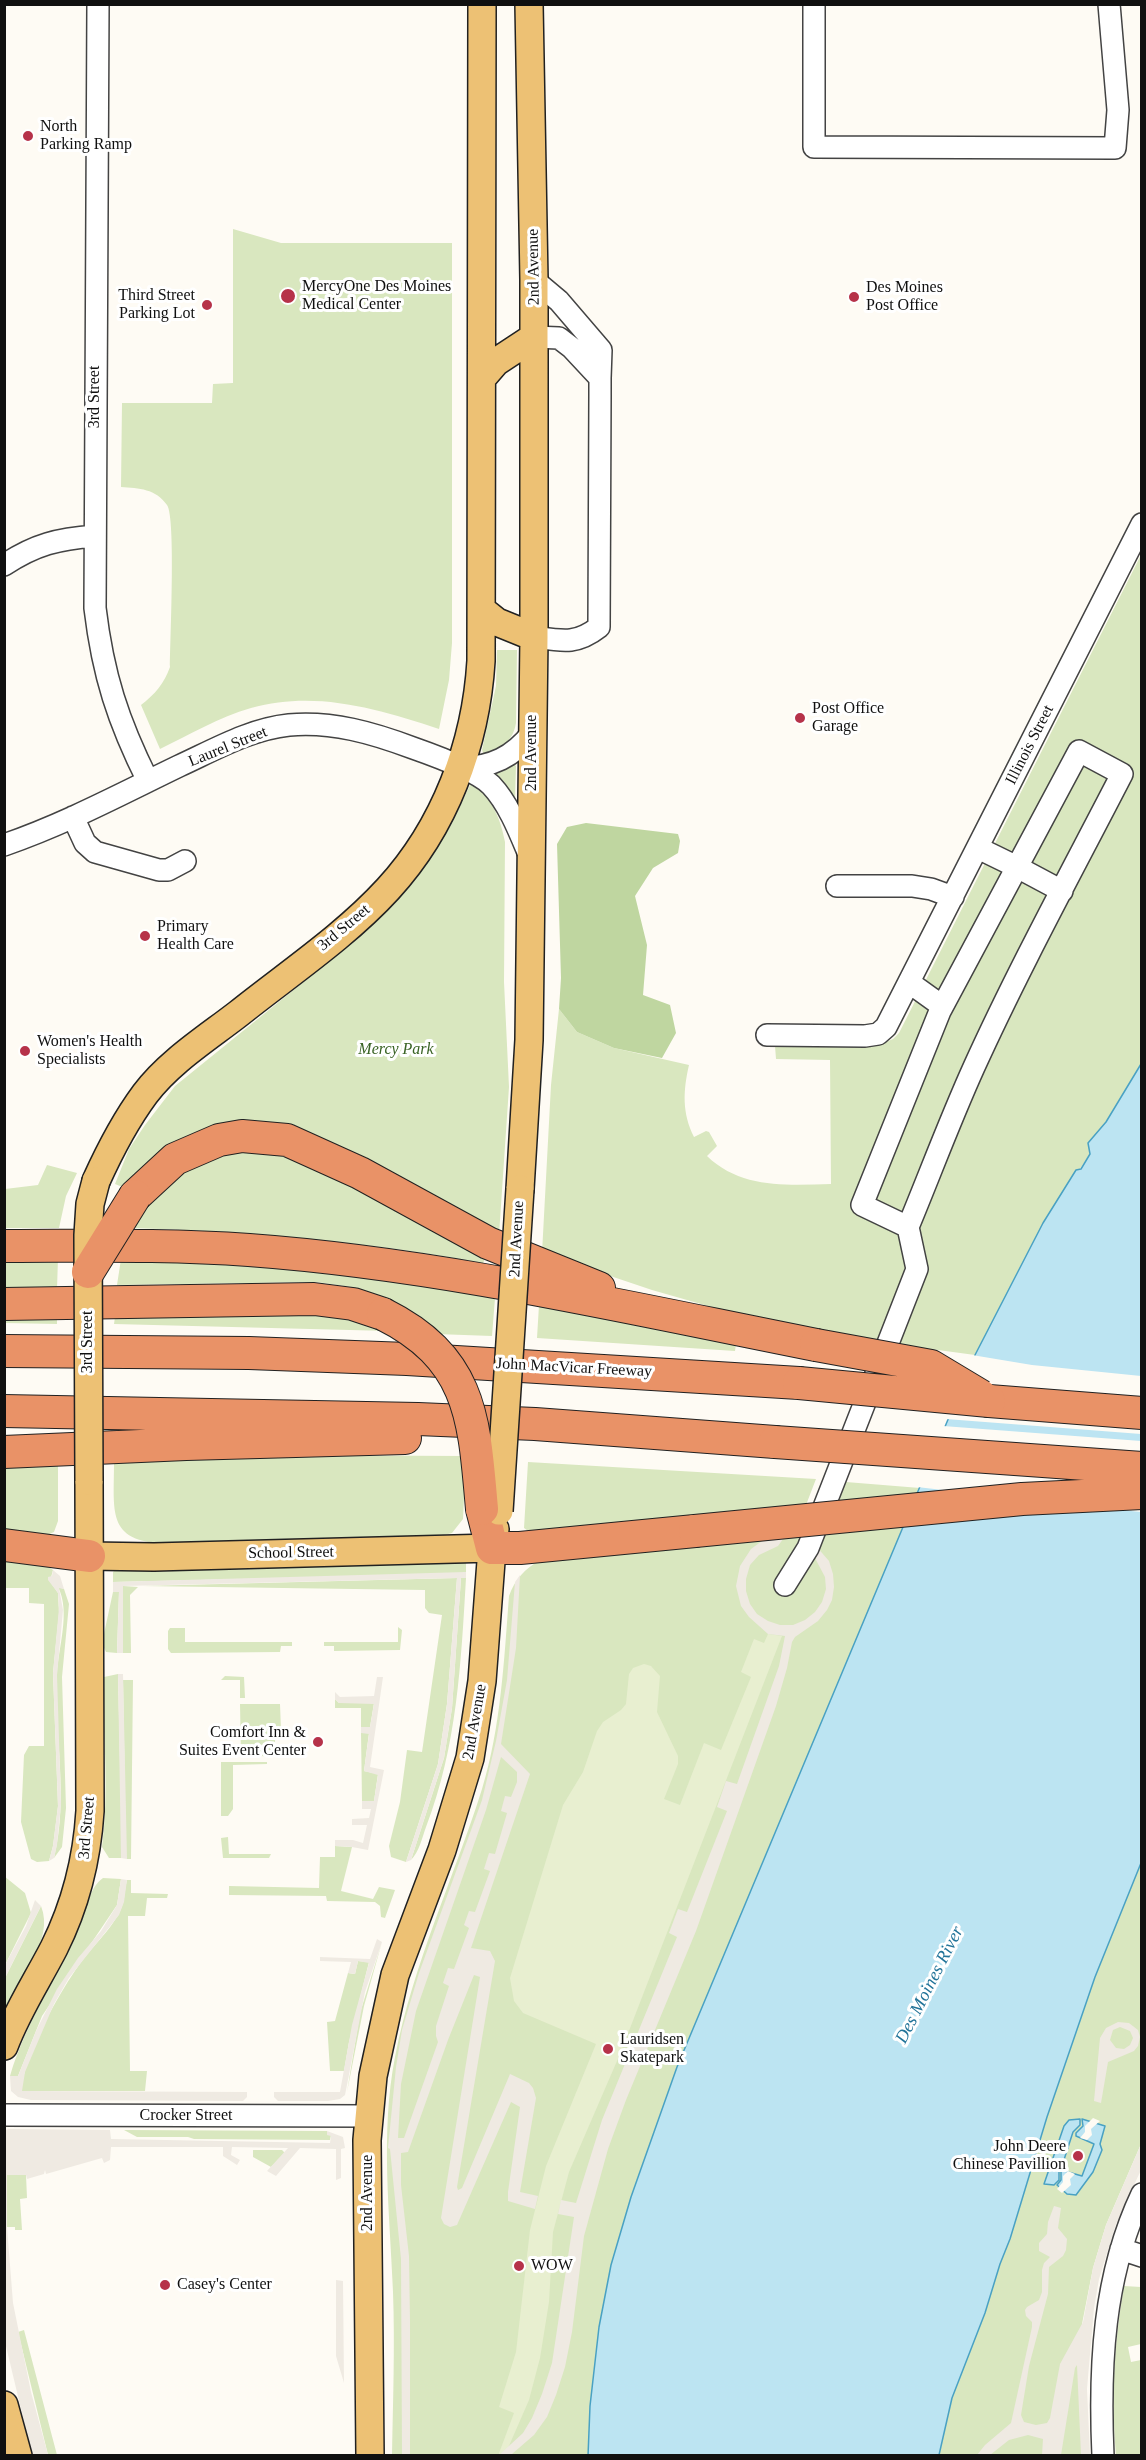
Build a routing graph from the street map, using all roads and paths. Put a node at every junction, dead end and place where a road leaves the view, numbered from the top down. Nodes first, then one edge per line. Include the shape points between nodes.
1 (98, 4) edge
2 (483, 4) edge
3 (529, 4) edge
4 (814, 4) edge
5 (1109, 4) edge
6 (534, 280) junction
7 (534, 337) junction
8 (483, 377) junction
9 (600, 378) junction
10 (1142, 524) edge
11 (95, 536) junction
12 (4, 565) edge
13 (482, 610) junction
14 (534, 637) junction
15 (532, 733) junction
16 (460, 768) junction
17 (148, 781) junction
18 (73, 817) junction
19 (4, 844) edge
20 (978, 848) junction
21 (531, 860) junction
22 (185, 861) dead end
23 (1017, 867) junction
24 (837, 886) dead end
25 (1062, 891) junction
26 (953, 897) junction
27 (914, 974) junction
28 (942, 1006) junction
29 (767, 1035) dead end
30 (909, 1227) junction
31 (4, 1246) edge
32 (88, 1272) junction
33 (4, 1304) edge
34 (661, 1314) junction
35 (4, 1351) edge
36 (989, 1401) junction
37 (4, 1411) edge
38 (1142, 1413) edge
39 (664, 1433) junction
40 (4, 1452) edge
41 (1142, 1468) edge
42 (1142, 1493) edge
43 (491, 1510) junction
44 (4, 1545) edge
45 (492, 1548) junction
46 (89, 1556) junction
47 (784, 1585) dead end
48 (4, 2046) edge
49 (4, 2115) edge
50 (368, 2116) junction
51 (1142, 2194) edge
52 (1121, 2249) junction
53 (1142, 2256) edge
54 (4, 2405) edge
55 (18, 2456) edge
56 (370, 2456) edge
57 (1103, 2456) edge

1 - 11 street, 3rd Street
2 - 8 main road
3 - 6 main road, 2nd Avenue
4 - 5 street via 814,147 1115,148 1118,110
6 - 7 main road, 2nd Avenue
6 - 9 street via 559,301 601,350
7 - 8 main road via 496,362
7 - 9 street via 559,338
7 - 14 main road, 2nd Avenue
8 - 13 main road
9 - 14 street via 599,627 586,638 574,640
10 - 20 street, Illinois Street
11 - 12 street via 58,539
11 - 17 street, 3rd Street via 95,608 106,677
13 - 14 main road via 497,622
13 - 16 main road via 480,688
14 - 15 main road, 2nd Avenue
15 - 16 street via 510,755 495,763
15 - 21 main road, 2nd Avenue
16 - 17 street, Laurel Street via 356,729 288,725 230,742
16 - 21 street, Laurel Street via 490,784 507,809
16 - 32 main road, 3rd Street, bridge via 423,844 389,888 352,924 174,1065 146,1092 96,1181 90,1204
17 - 18 street, Laurel Street
18 - 19 street, Laurel Street
18 - 22 street via 85,843 95,852 159,870
20 - 23 street
20 - 26 street, Illinois Street
21 - 43 main road, 2nd Avenue, bridge via 529,1040 520,1189
23 - 25 street
23 - 25 street via 1079,751 1122,774
23 - 28 street
24 - 26 street via 912,886
25 - 30 street via 973,1068
26 - 27 street, Illinois Street
27 - 28 street
27 - 29 street, Illinois Street via 892,1018 878,1034
28 - 30 street via 862,1205
30 - 47 street via 917,1269 808,1548
31 - 34 highway via 250,1250 408,1268
32 - 34 highway, bridge via 135,1196 176,1159 219,1140 242,1136 286,1140 360,1173 488,1243
32 - 46 main road, 3rd Street, bridge
33 - 43 highway, bridge via 314,1299 353,1304 383,1314 432,1346 458,1382 476,1435
34 - 36 highway, bridge via 931,1366
35 - 36 highway, John MacVicar Freeway, bridge via 408,1359 799,1383
36 - 38 highway, John MacVicar Freeway
37 - 39 highway via 418,1419
39 - 40 highway
39 - 41 highway, bridge
42 - 45 highway, bridge via 1022,1499
43 - 45 highway
44 - 46 highway
45 - 46 main road, School Street
45 - 50 main road, 2nd Avenue via 482,1681 470,1758 442,1850 395,1975 378,2045
46 - 48 main road, 3rd Street via 90,1811 86,1855 63,1928
49 - 50 street, Crocker Street
50 - 56 main road, 2nd Avenue
51 - 52 street
52 - 53 street
52 - 57 street via 1102,2354
54 - 55 main road

